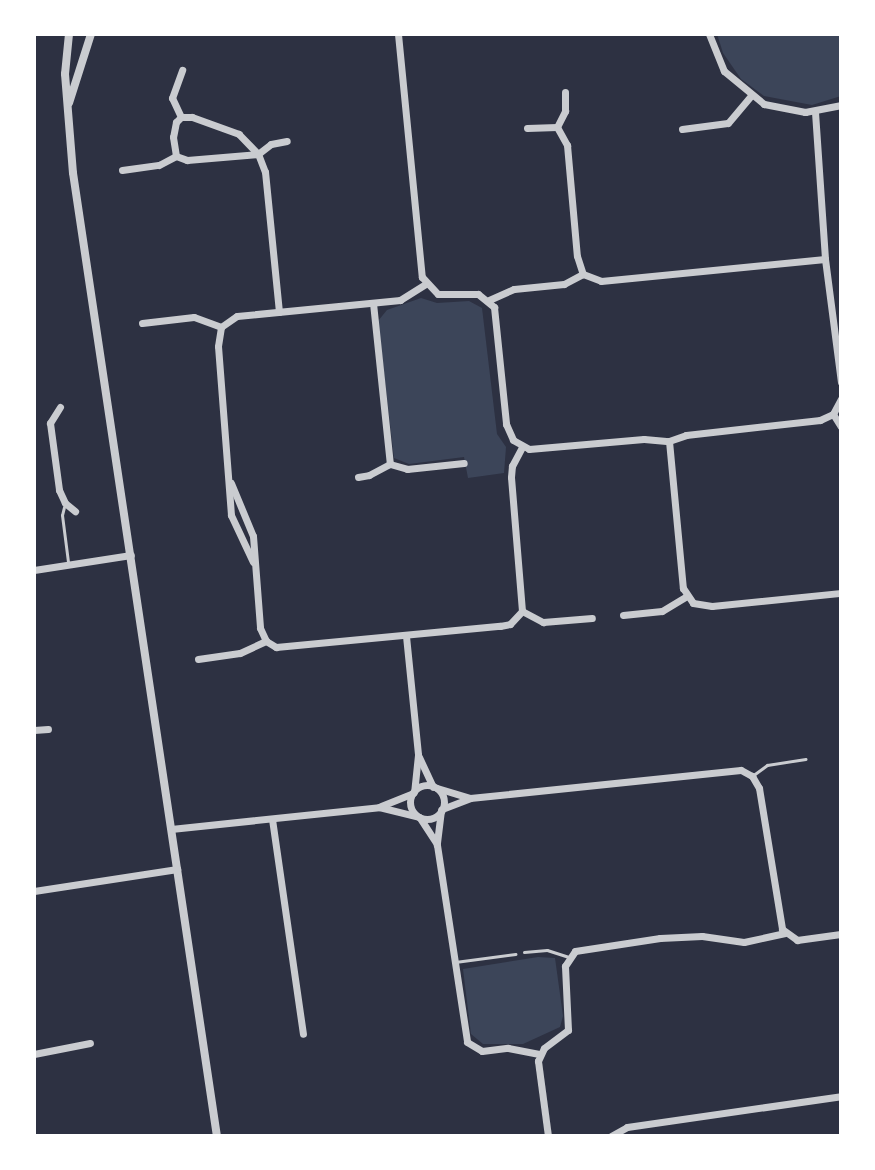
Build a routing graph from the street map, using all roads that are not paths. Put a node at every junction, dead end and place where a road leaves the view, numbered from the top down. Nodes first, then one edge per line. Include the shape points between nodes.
1 (69, 34) edge
2 (91, 34) edge
3 (398, 34) edge
4 (709, 34) edge
5 (182, 70) dead end
6 (565, 92) dead end
7 (751, 96) junction
8 (841, 105) edge
9 (68, 108) junction
10 (815, 112) junction
11 (181, 117) junction
12 (557, 127) junction
13 (527, 128) dead end
14 (682, 129) dead end
15 (287, 141) dead end
16 (258, 154) junction
17 (176, 156) junction
18 (122, 170) dead end
19 (825, 259) junction
20 (583, 274) junction
21 (426, 284) junction
22 (489, 300) junction
23 (373, 303) junction
24 (279, 312) junction
25 (142, 323) dead end
26 (221, 327) junction
27 (841, 382) edge
28 (841, 399) edge
29 (60, 407) dead end
30 (833, 414) junction
31 (841, 427) edge
32 (669, 441) junction
33 (522, 447) junction
34 (464, 463) dead end
35 (390, 464) junction
36 (358, 477) dead end
37 (231, 483) junction
38 (65, 503) junction
39 (75, 511) dead end
40 (131, 555) junction
41 (69, 564) junction
42 (254, 564) junction
43 (34, 570) edge
44 (841, 593) edge
45 (687, 596) junction
46 (522, 611) junction
47 (623, 615) dead end
48 (592, 618) dead end
49 (406, 636) junction
50 (266, 641) junction
51 (198, 659) dead end
52 (48, 729) dead end
53 (34, 730) edge
54 (418, 755) junction
55 (806, 759) dead end
56 (752, 776) junction
57 (434, 787) junction
58 (413, 792) junction
59 (470, 798) junction
60 (379, 807) junction
61 (442, 810) junction
62 (420, 818) junction
63 (272, 819) junction
64 (171, 829) junction
65 (437, 845) junction
66 (177, 869) junction
67 (34, 891) edge
68 (785, 933) junction
69 (841, 934) edge
70 (524, 952) dead end
71 (515, 954) dead end
72 (568, 957) junction
73 (454, 962) junction
74 (303, 1034) dead end
75 (90, 1043) dead end
76 (34, 1054) edge
77 (540, 1054) junction
78 (841, 1096) edge
79 (217, 1136) edge
80 (548, 1136) edge
81 (611, 1136) edge

1 - 9 street
2 - 9 street
3 - 21 street
4 - 7 street via 724,71
5 - 11 street via 172,98
6 - 12 street via 565,111
7 - 10 street via 779,108
7 - 14 street via 728,123
8 - 10 street
9 - 40 street via 73,173
10 - 19 street
11 - 16 street via 239,134
11 - 17 street via 174,126
12 - 13 street
12 - 20 street via 567,145
15 - 16 street
16 - 17 street via 187,160
16 - 24 street via 265,172
17 - 18 street via 159,165
19 - 20 street via 601,281
19 - 27 street
20 - 22 street via 564,284 514,289
21 - 22 street via 438,294 471,293
21 - 23 street via 400,300
22 - 33 street via 496,313 506,424
23 - 24 street
23 - 35 street
24 - 26 street via 237,316
25 - 26 street via 194,317
26 - 37 street via 218,346
28 - 30 street
29 - 38 street via 50,423
30 - 31 street
30 - 32 street
32 - 33 street
32 - 45 street
33 - 46 street via 511,477
34 - 35 street via 407,469
35 - 36 street
37 - 42 street via 253,536
37 - 42 street via 231,515
38 - 39 street
38 - 41 lane
40 - 41 street
40 - 64 street
41 - 43 street
42 - 50 street
44 - 45 street via 712,606
45 - 47 street via 662,611
46 - 48 street via 543,622
46 - 49 street via 510,624
49 - 50 street via 284,648
49 - 54 street
50 - 51 street via 240,653
52 - 53 street
54 - 57 street
54 - 58 street
55 - 56 lane via 767,765
56 - 59 street via 730,770
56 - 68 street via 759,788
57 - 58 street
57 - 59 street
57 - 61 street via 442,795
58 - 60 street
58 - 62 street via 411,809
59 - 61 street
60 - 62 street
60 - 63 street
61 - 62 street via 435,817
61 - 65 street
62 - 65 street
63 - 64 street
63 - 74 street
64 - 66 street
65 - 73 street
66 - 67 street
66 - 79 street
68 - 69 street via 797,940
68 - 72 street via 744,942 660,938 587,947
70 - 72 lane via 547,950
71 - 73 lane
72 - 77 street via 568,1030
73 - 77 street via 467,1042 482,1051 508,1048
75 - 76 street
77 - 80 street
78 - 81 street via 627,1127

